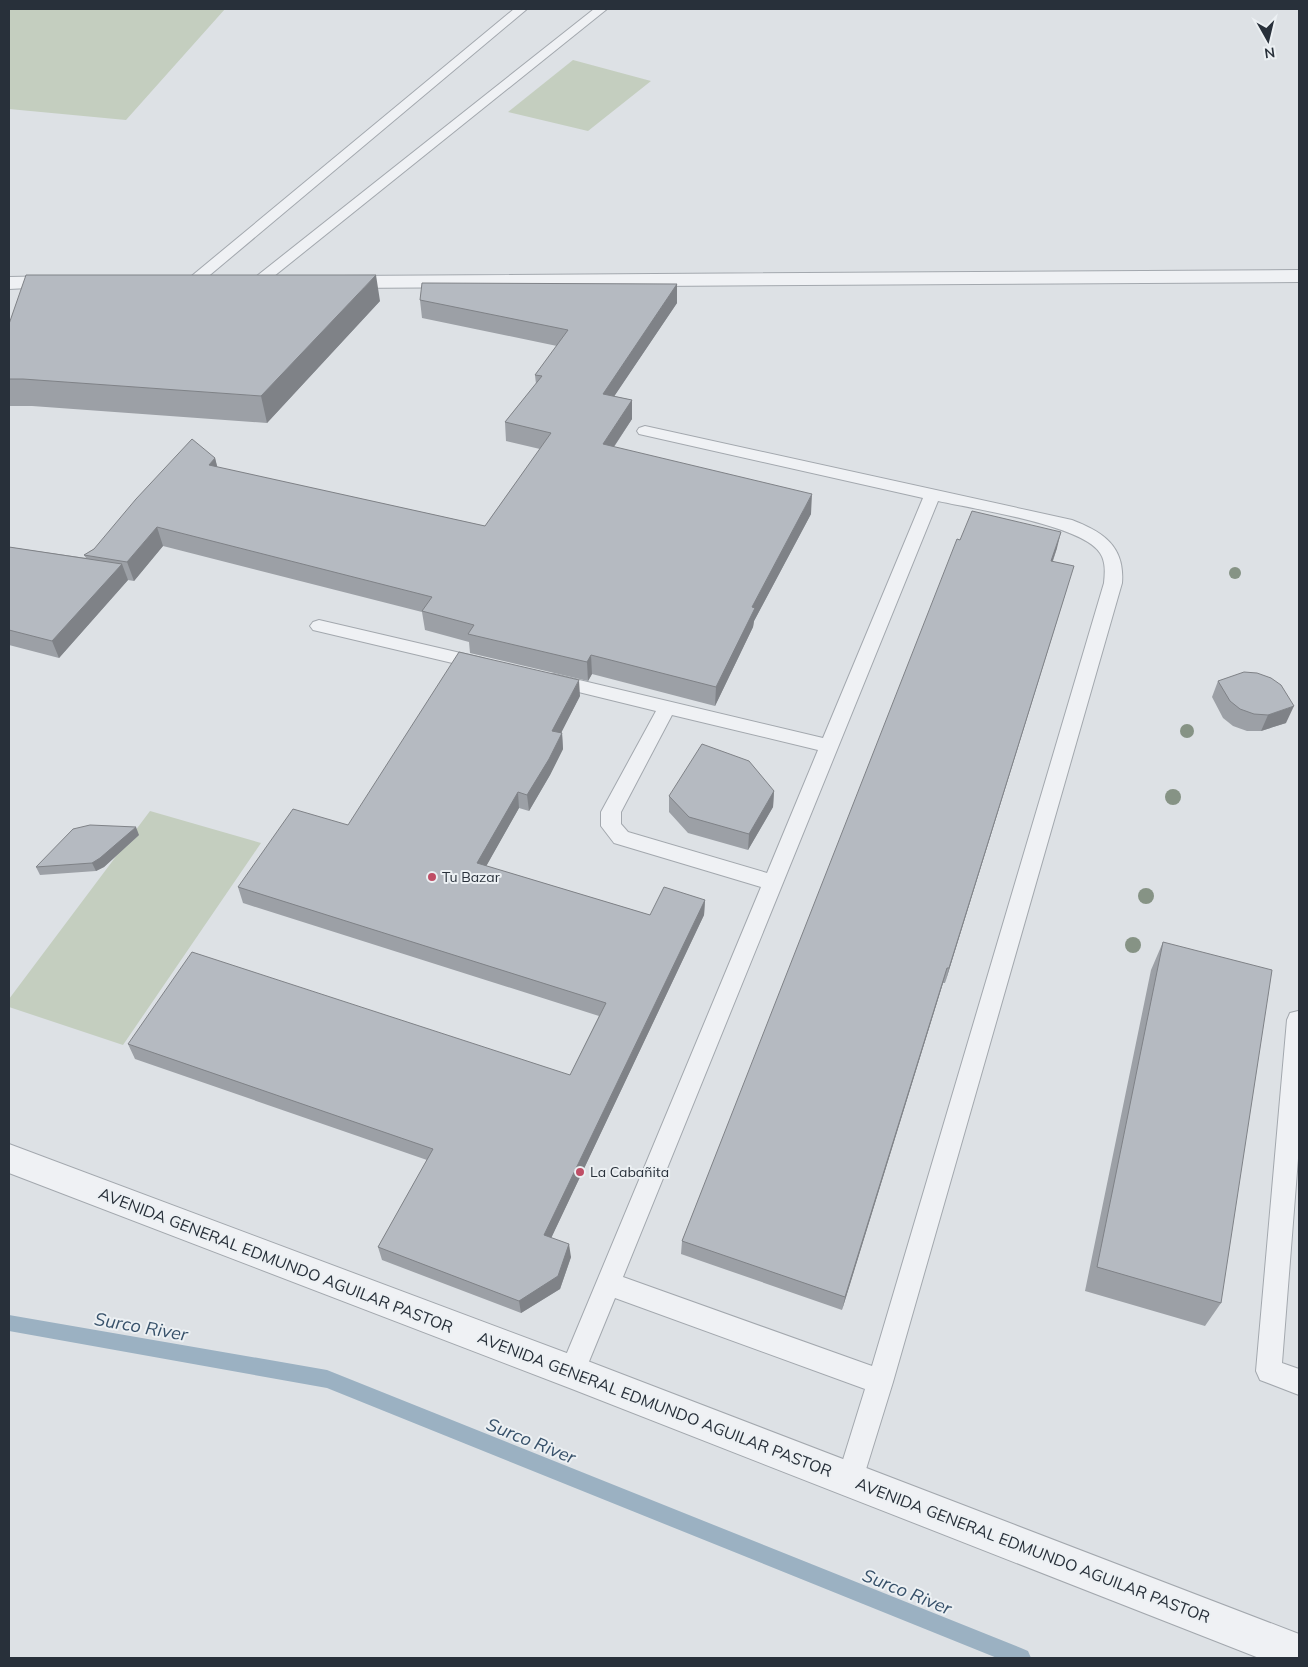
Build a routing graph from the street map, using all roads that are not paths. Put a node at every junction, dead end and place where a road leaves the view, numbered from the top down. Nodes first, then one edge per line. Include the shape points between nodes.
1 (521, 9) edge
2 (600, 9) edge
3 (1299, 276) edge
4 (77, 282) edge
5 (174, 282) edge
6 (193, 282) junction
7 (240, 282) junction
8 (285, 282) edge
9 (320, 282) edge
10 (9, 283) edge
11 (645, 431) dead end
12 (933, 494) junction
13 (319, 626) dead end
14 (503, 668) edge
15 (541, 678) edge
16 (667, 707) junction
17 (830, 746) junction
18 (774, 883) junction
19 (1299, 1020) edge
20 (9, 1158) edge
21 (607, 1283) junction
22 (572, 1372) junction
23 (880, 1382) junction
24 (1299, 1382) edge
25 (850, 1479) junction
26 (1299, 1654) edge

1 - 6 lane
2 - 7 lane
3 - 9 street
4 - 10 street
5 - 6 street
6 - 7 street
7 - 8 street
11 - 12 lane
12 - 17 lane
12 - 23 lane via 1082,530 1106,548 1115,572
13 - 14 lane
15 - 16 lane
16 - 17 lane
16 - 18 lane via 611,812 611,826 621,838
17 - 18 lane
18 - 21 lane
19 - 24 lane via 1269,1371
20 - 22 street, AVENIDA GENERAL EDMUNDO AGUILAR PASTOR
21 - 22 lane
21 - 23 lane
22 - 25 street, AVENIDA GENERAL EDMUNDO AGUILAR PASTOR
23 - 25 lane
25 - 26 street, AVENIDA GENERAL EDMUNDO AGUILAR PASTOR

